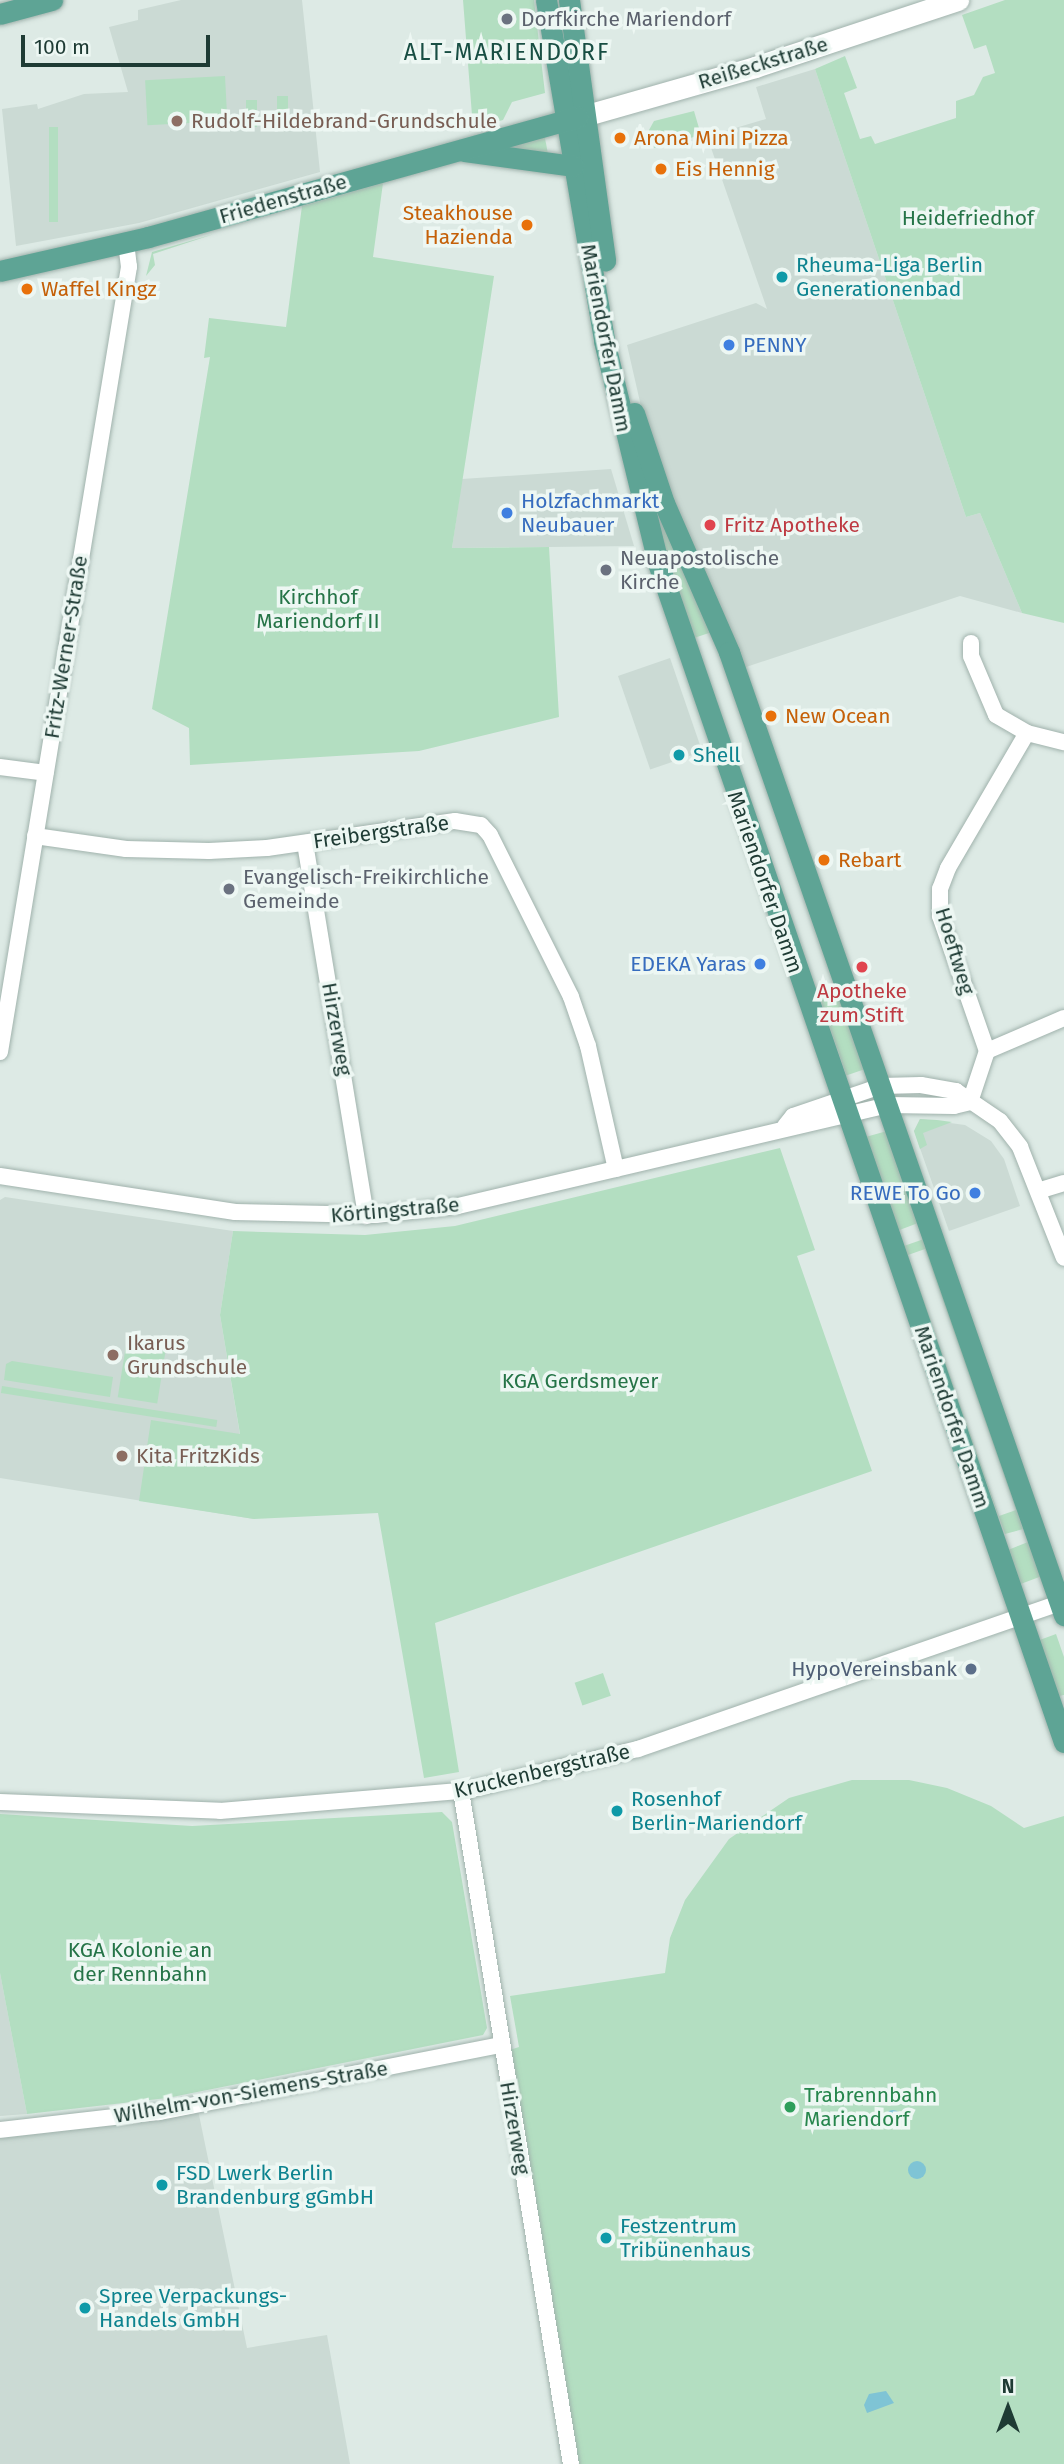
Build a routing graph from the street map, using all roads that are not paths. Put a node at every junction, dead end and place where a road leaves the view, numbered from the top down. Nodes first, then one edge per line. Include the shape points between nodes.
1 (52, 0) edge
2 (547, 0) edge
3 (569, 0) edge
4 (958, 0) edge
5 (0, 14) edge
6 (587, 115) junction
7 (565, 120) junction
8 (454, 150) junction
9 (573, 166) junction
10 (126, 243) junction
11 (0, 271) edge
12 (971, 643) dead end
13 (1027, 733) junction
14 (1064, 742) edge
15 (0, 767) edge
16 (46, 773) junction
17 (36, 836) junction
18 (305, 843) junction
19 (1064, 1018) edge
20 (987, 1051) junction
21 (0, 1052) edge
22 (884, 1096) junction
23 (970, 1102) junction
24 (843, 1108) junction
25 (616, 1169) junction
26 (0, 1176) edge
27 (1064, 1183) edge
28 (1041, 1190) junction
29 (366, 1216) junction
30 (1064, 1258) edge
31 (1062, 1609) edge
32 (1020, 1616) junction
33 (1064, 1742) edge
34 (461, 1791) junction
35 (0, 1802) edge
36 (500, 2045) junction
37 (0, 2130) edge
38 (571, 2464) edge

1 - 5 main road
2 - 7 main road, Mariendorfer Damm
3 - 6 main road, Mariendorfer Damm
4 - 6 main road, Reißeckstraße via 806,51
6 - 7 main road, Reißeckstraße
6 - 22 main road, Mariendorfer Damm via 616,333 642,440 729,652
7 - 8 main road, Friedenstraße
7 - 9 main road, Mariendorfer Damm
8 - 9 main road
8 - 10 main road, Friedenstraße
9 - 24 main road, Mariendorfer Damm via 604,341 658,563
10 - 11 main road, Friedenstraße
10 - 16 street, Fritz-Werner-Straße via 129,267
12 - 13 street via 971,656 990,706 1003,721
13 - 14 street
13 - 20 street, Hoeftweg via 948,868 939,897 940,916
15 - 16 street
16 - 17 street, Fritz-Werner-Straße
17 - 18 street, Freibergstraße via 171,851
17 - 21 street, Fritz-Werner-Straße
18 - 25 street, Freibergstraße via 465,820 486,830 580,1020
18 - 29 street, Hirzerweg
19 - 20 street
20 - 23 street
22 - 23 street, Körtingstraße via 954,1106
22 - 24 street, Körtingstraße
22 - 31 main road, Mariendorfer Damm
23 - 28 street via 986,1109 1011,1134
24 - 25 street, Körtingstraße via 793,1116 785,1126
24 - 32 main road, Mariendorfer Damm
25 - 29 street, Körtingstraße via 458,1206
26 - 29 street, Körtingstraße via 235,1212
27 - 28 street
28 - 30 street
31 - 32 street, Kruckenbergstraße
32 - 33 main road, Mariendorfer Damm
32 - 34 street, Kruckenbergstraße via 638,1749
34 - 35 street, Kruckenbergstraße via 220,1811
34 - 36 street, Hirzerweg
36 - 37 street, Wilhelm-von-Siemens-Straße via 159,2112
36 - 38 street, Hirzerweg

